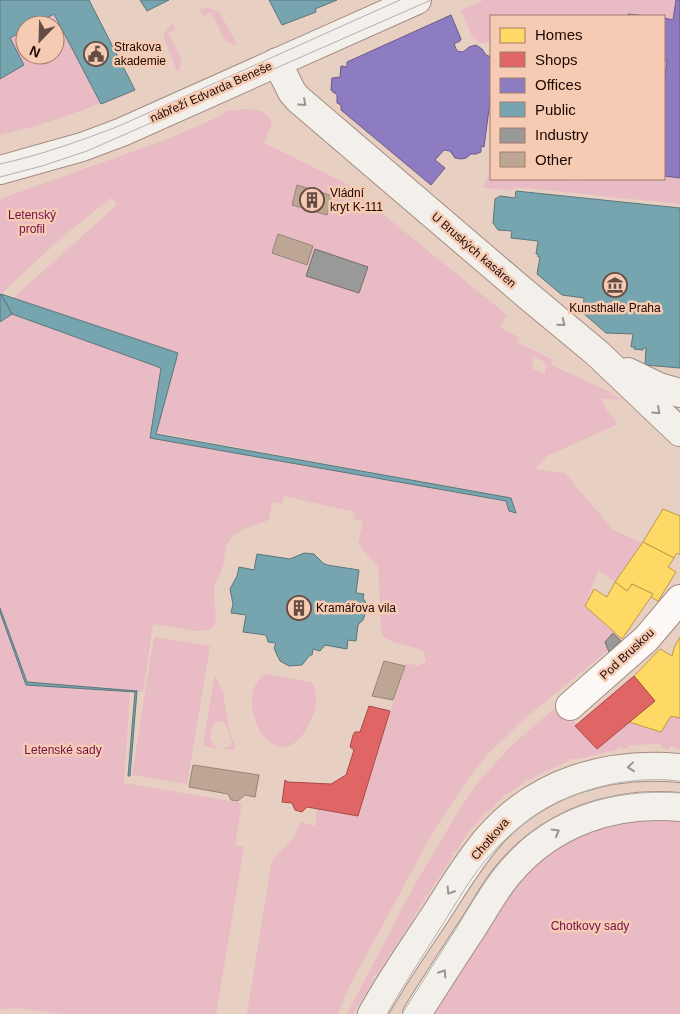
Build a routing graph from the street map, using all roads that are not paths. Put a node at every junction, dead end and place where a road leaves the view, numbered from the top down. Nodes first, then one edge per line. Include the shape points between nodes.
1 (417, 0) edge
2 (277, 62) junction
3 (0, 170) edge
4 (597, 353) junction
5 (680, 393) edge
6 (680, 432) edge
7 (680, 598) edge
8 (570, 706) dead end
9 (680, 768) edge
10 (680, 807) edge
11 (372, 1014) edge
12 (417, 1014) edge

1 - 2 main road, nábřeží Edvarda Beneše
2 - 3 main road, nábřeží Edvarda Beneše via 122,132
2 -> 4 main road, U Bruských kasáren via 298,100
4 - 5 main road via 633,375
4 -> 6 main road, U Bruských kasáren
7 - 8 street, Pod Bruskou via 646,639
9 -> 11 main road, Chotkova via 638,766 590,774 548,790 516,811 478,851
12 -> 10 main road via 507,875 539,844 571,824 603,812 639,806

